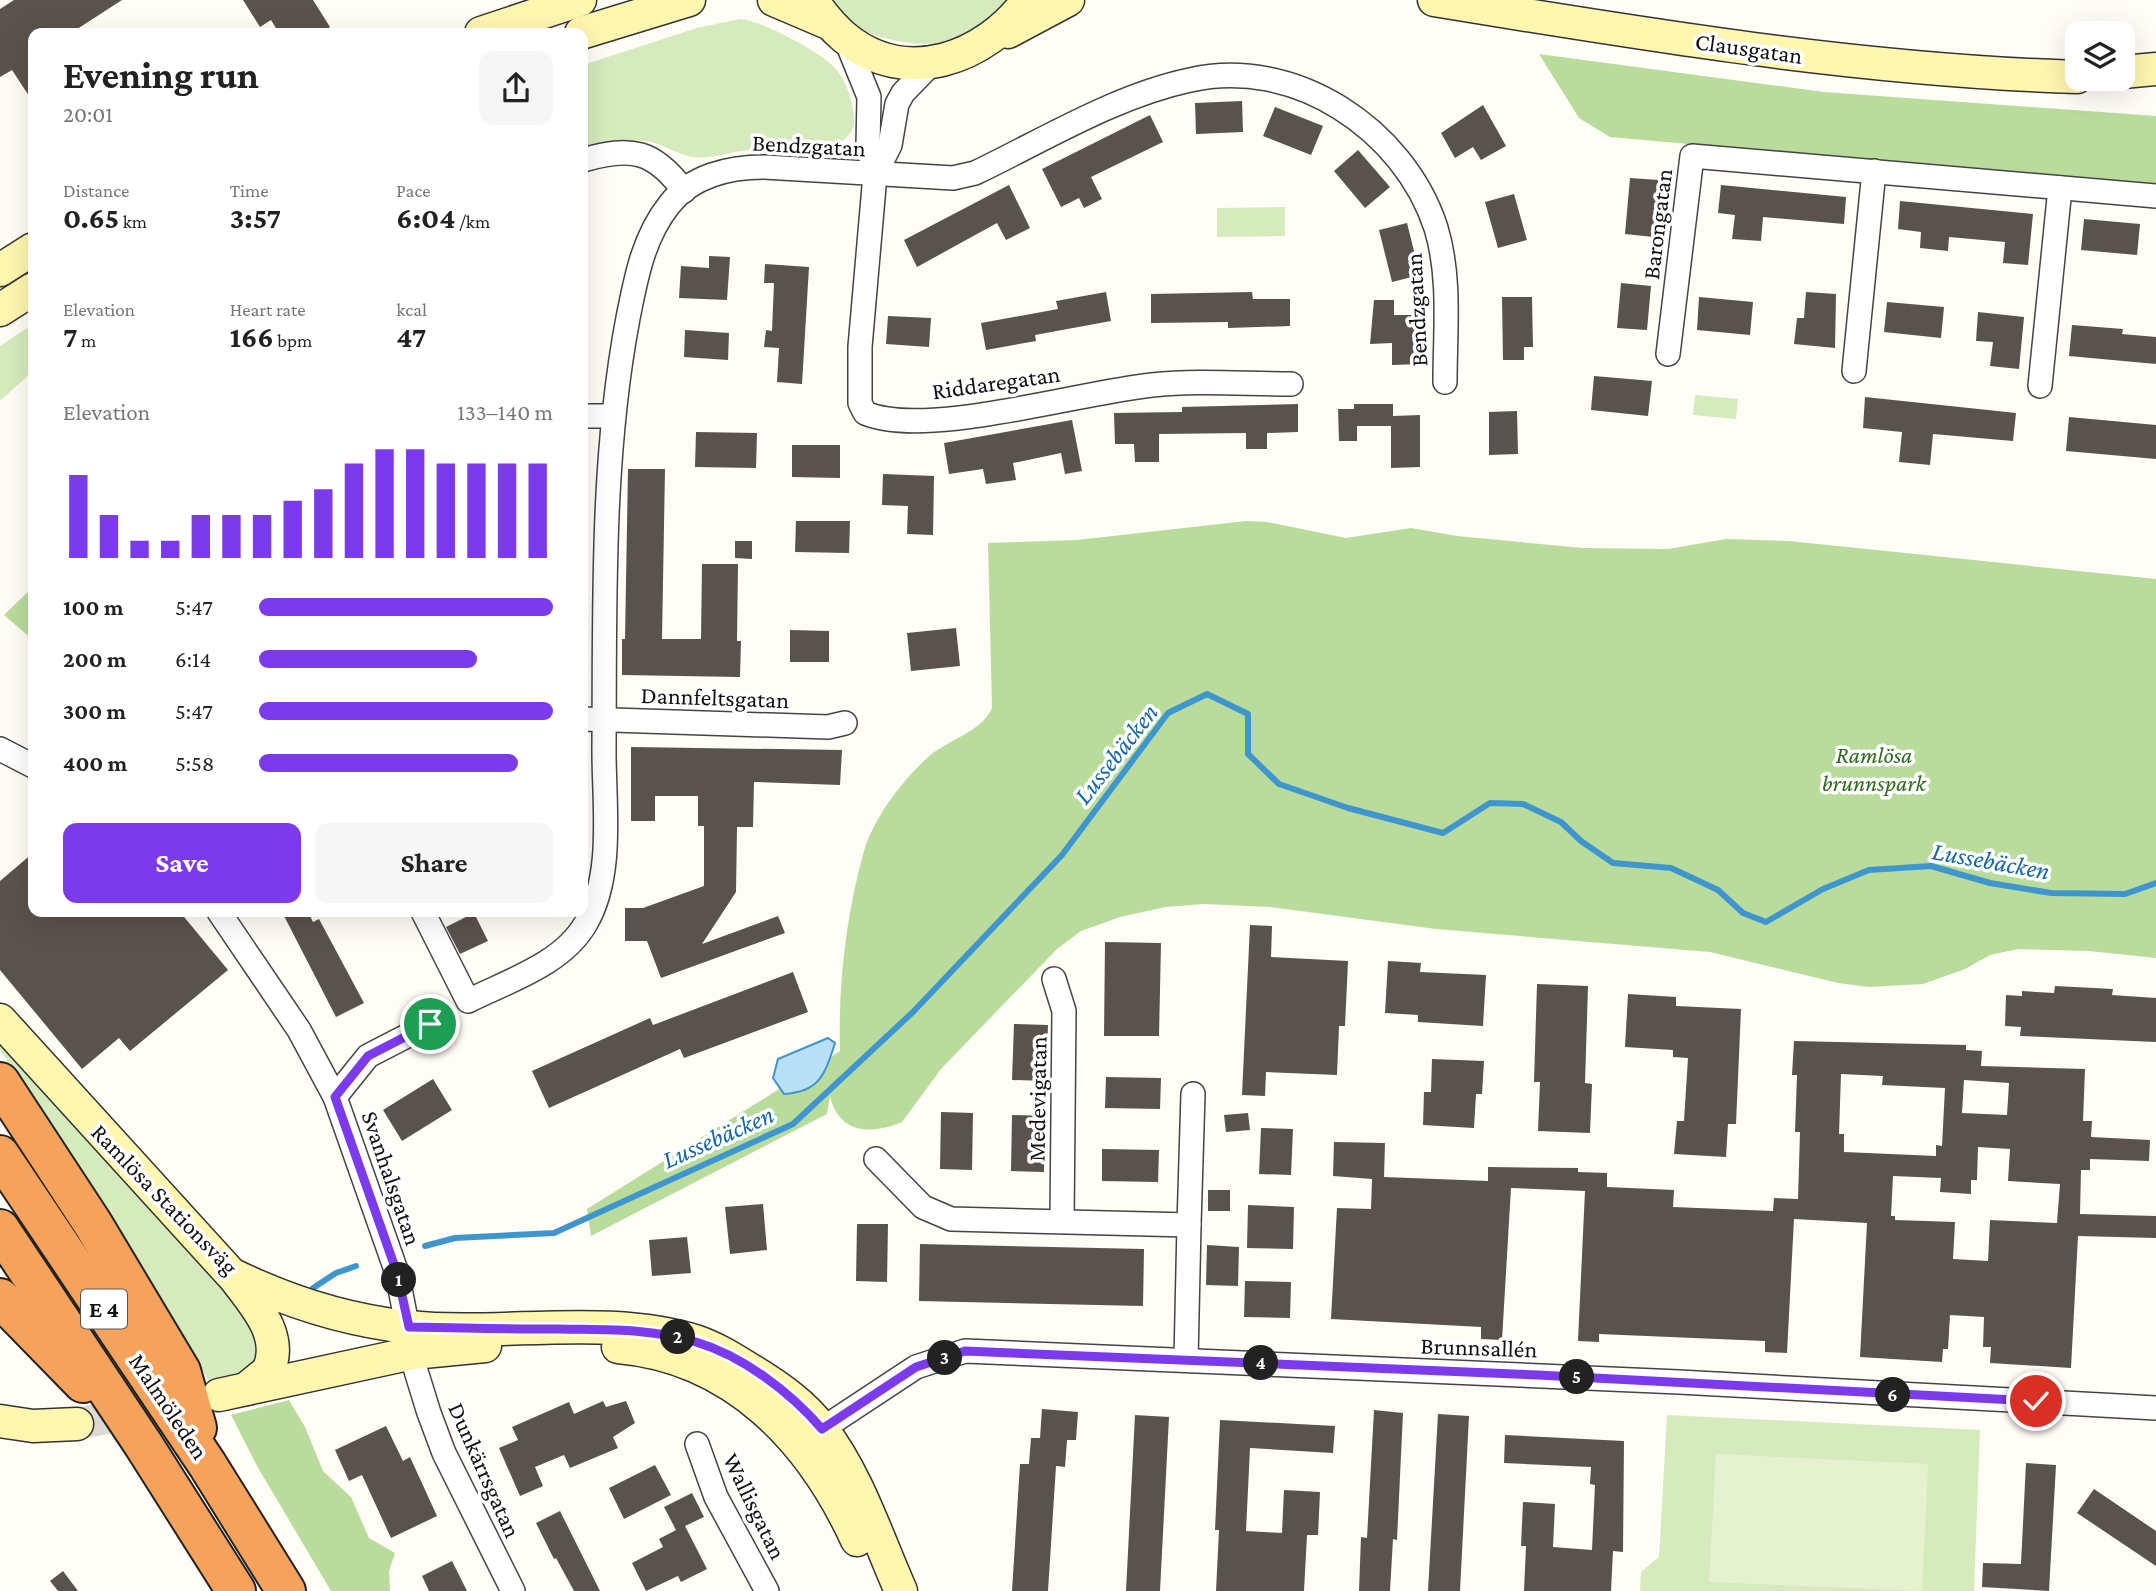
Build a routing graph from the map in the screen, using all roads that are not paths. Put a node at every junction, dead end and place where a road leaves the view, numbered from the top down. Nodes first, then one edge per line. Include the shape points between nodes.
1 (580, 0) edge
2 (689, 0) edge
3 (774, 0) edge
4 (1028, 0) edge
5 (1068, 0) edge
6 (1434, 0) edge
7 (829, 20) edge
8 (496, 28) edge
9 (588, 31) edge
10 (988, 41) junction
11 (934, 61) junction
12 (2156, 69) edge
13 (2135, 71) edge
14 (2065, 76) edge
15 (2135, 79) edge
16 (2156, 80) edge
17 (588, 159) edge
18 (1874, 171) junction
19 (875, 175) junction
20 (2060, 188) junction
21 (684, 191) junction
22 (2156, 196) edge
23 (28, 252) edge
24 (0, 270) edge
25 (28, 292) edge
26 (0, 310) edge
27 (1668, 354) dead end
28 (1854, 371) dead end
29 (1445, 382) dead end
30 (1291, 384) dead end
31 (2040, 386) dead end
32 (588, 416) edge
33 (613, 416) junction
34 (594, 719) edge
35 (845, 723) dead end
36 (0, 749) edge
37 (28, 763) edge
38 (222, 917) edge
39 (426, 917) edge
40 (1054, 979) dead end
41 (0, 1020) edge
42 (430, 1024) dead end
43 (0, 1082) edge
44 (1193, 1094) dead end
45 (335, 1097) junction
46 (0, 1155) edge
47 (877, 1159) dead end
48 (1062, 1221) junction
49 (1189, 1225) junction
50 (0, 1229) edge
51 (231, 1274) junction
52 (0, 1298) edge
53 (411, 1340) junction
54 (1186, 1359) junction
55 (2156, 1408) edge
56 (0, 1422) edge
57 (77, 1424) tunnel mouth
58 (822, 1429) junction
59 (143, 1444) junction
60 (696, 1444) dead end
61 (207, 1464) junction
62 (236, 1591) edge
63 (286, 1591) edge
64 (513, 1591) edge
65 (767, 1591) edge
66 (879, 1591) edge
67 (901, 1591) edge

1 - 8 street
2 - 9 street
3 - 7 street
4 - 10 street
5 - 10 street
6 - 14 street, Clausgatan via 1788,55
7 - 11 street via 867,51 895,60
7 - 19 street, Riddaregatan via 869,97 868,145
10 - 11 street via 967,54
11 - 19 street, Riddaregatan via 897,104 890,145
12 - 13 street
15 - 16 street
17 - 21 street via 619,152 644,154 670,172
18 - 20 street, Barongatan
18 - 27 street, Barongatan via 1692,156
18 - 28 street
19 - 21 street, Bendzgatan via 744,167 702,179
19 - 29 street, Bendzgatan via 953,178 975,173 1127,100 1193,79 1256,77 1310,93 1377,135 1398,156 1419,190 1436,228 1442,260
19 - 30 street, Riddaregatan via 860,347 860,403 865,413 942,420 1156,384
20 - 22 street, Barongatan
20 - 31 street
21 - 33 street, Bendzgatan via 660,217 643,252
23 - 24 street
25 - 26 street
32 - 33 street
33 - 34 street, Bendzgatan
34 - 35 street, Dannfeltsgatan via 828,727
34 - 39 street, Bendzgatan via 601,877 589,917 575,939 549,959 468,1001
36 - 37 street
38 - 45 street, Svanhalsgatan via 299,1030
40 - 48 street, Medevigatan via 1064,1011
41 - 51 street, Ramlösa Stationsväg
42 - 45 street via 368,1056
43 - 61 highway via 181,1371
44 - 49 street
45 - 53 street, Svanhalsgatan via 397,1273
46 - 61 highway, Malmöleden / E 4
47 - 48 street via 901,1187 935,1214 951,1219
48 - 49 street
49 - 54 street
50 - 59 highway, Malmöleden / E 4
51 - 53 street, Ramlösa Stationsväg via 271,1293
51 - 53 street via 262,1316 272,1339 273,1356 268,1371 232,1392
52 - 59 highway
53 - 58 street via 594,1330 666,1334 730,1357 775,1385
53 - 64 street, Dunkärrsgatan via 444,1453
53 - 66 street via 627,1348 674,1360 721,1381 762,1408 810,1456 843,1510
54 - 55 street, Brunnsallén
54 - 58 street, Brunnsallén via 965,1351 916,1367
56 - 57 street
58 - 67 street via 856,1486
59 - 62 highway, Malmöleden / E 4
60 - 65 street, Wallisgatan via 716,1497
61 - 63 highway, Malmöleden / E 4

